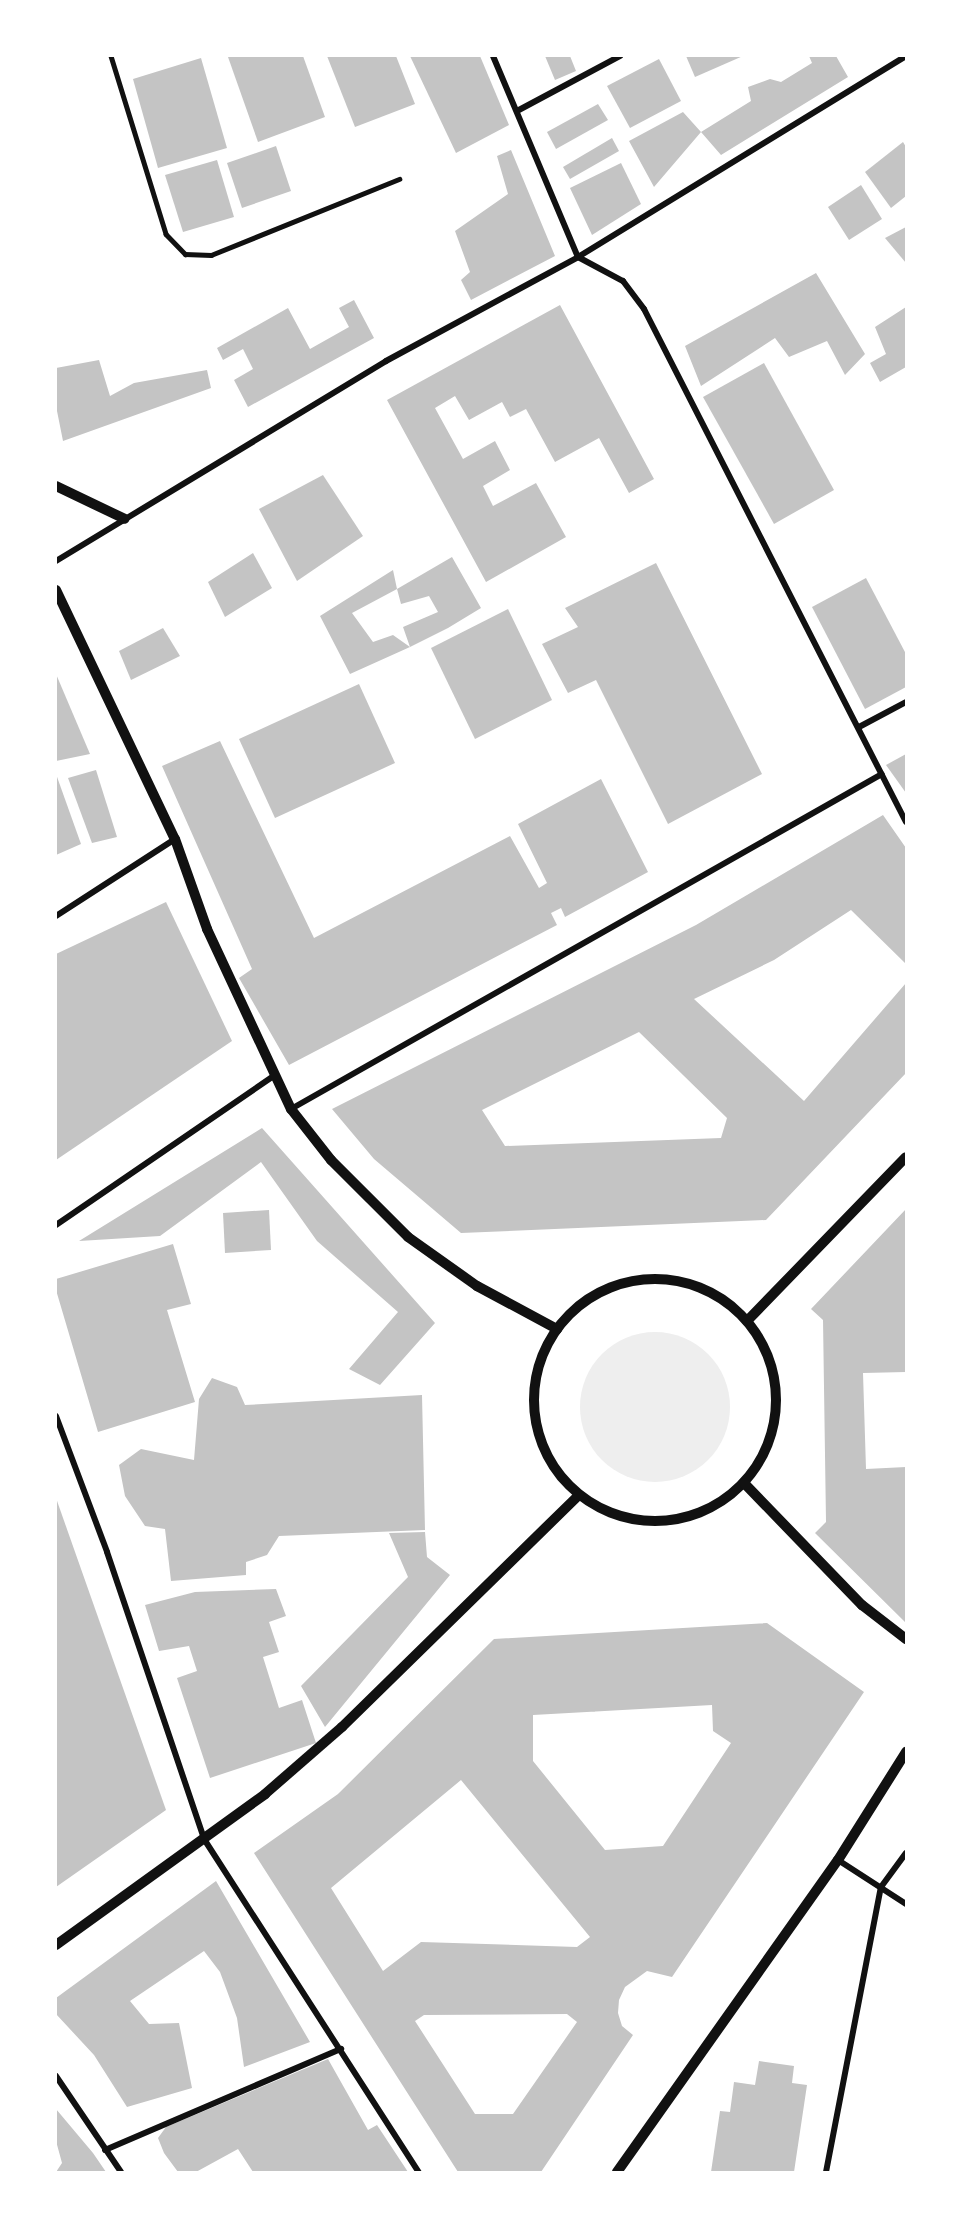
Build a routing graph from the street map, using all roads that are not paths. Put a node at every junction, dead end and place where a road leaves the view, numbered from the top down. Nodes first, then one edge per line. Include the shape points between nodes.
1 (111, 56) edge
2 (493, 56) edge
3 (620, 56) edge
4 (906, 56) edge
5 (517, 111) junction
6 (399, 179) dead end
7 (578, 257) junction
8 (56, 486) edge
9 (125, 519) junction
10 (56, 561) edge
11 (56, 590) edge
12 (906, 702) edge
13 (859, 727) junction
14 (882, 774) junction
15 (906, 822) edge
16 (175, 839) junction
17 (56, 916) edge
18 (275, 1075) junction
19 (291, 1109) junction
20 (906, 1156) edge
21 (56, 1225) edge
22 (747, 1321) junction
23 (557, 1329) junction
24 (56, 1416) edge
25 (744, 1483) junction
26 (579, 1495) junction
27 (906, 1639) edge
28 (906, 1752) edge
29 (204, 1839) junction
30 (906, 1853) edge
31 (838, 1860) junction
32 (881, 1887) junction
33 (906, 1904) edge
34 (56, 1945) edge
35 (341, 2049) junction
36 (56, 2076) edge
37 (105, 2150) junction
38 (121, 2172) edge
39 (419, 2172) edge
40 (617, 2172) edge
41 (826, 2172) edge

1 - 6 lane via 166,234 184,254 198,258 211,255
2 - 5 street
3 - 5 street
4 - 7 street
5 - 7 street
7 - 9 street via 386,361
7 - 13 street via 623,281 644,309
8 - 9 street
9 - 10 street
11 - 16 street
12 - 13 street
13 - 14 street
14 - 15 street
14 - 19 street
16 - 17 street
16 - 18 street via 207,929
18 - 19 street
18 - 21 street
19 - 23 street via 330,1160 408,1237 477,1286
20 - 22 street
22 - 23 street via 716,1294 682,1281 647,1278 612,1286 581,1303
22 - 25 street via 773,1369 776,1399 773,1430
23 - 26 street via 540,1362 534,1398 539,1435 555,1468
24 - 29 street via 107,1552
25 - 26 street via 716,1505 682,1519 646,1521 611,1513
25 - 27 street via 862,1605
26 - 29 street via 342,1727 265,1794
28 - 31 street
29 - 34 street
29 - 35 street
30 - 32 street
31 - 32 street
31 - 40 street
32 - 33 street
32 - 41 street
35 - 37 street
35 - 39 street
36 - 37 street
37 - 38 street

